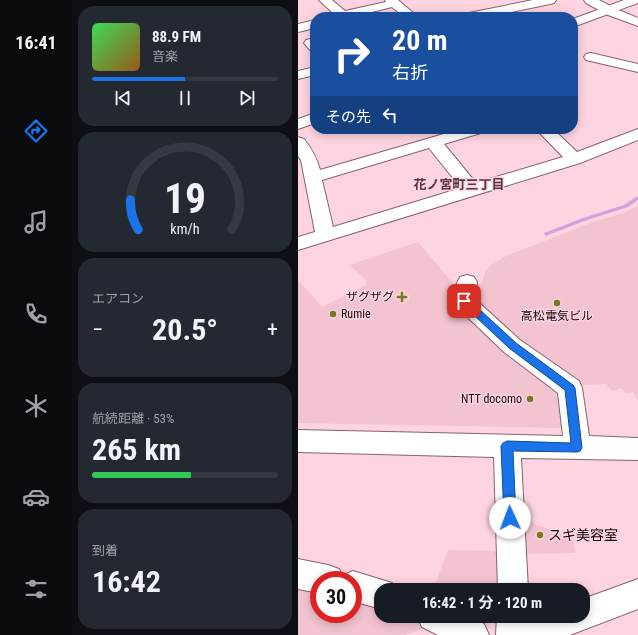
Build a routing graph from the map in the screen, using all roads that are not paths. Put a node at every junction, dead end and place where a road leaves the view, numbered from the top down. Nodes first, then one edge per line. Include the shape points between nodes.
1 (326, 0) edge
2 (550, 0) edge
3 (590, 0) edge
4 (634, 0) edge
5 (393, 2) edge
6 (608, 10) junction
7 (339, 12) edge
8 (356, 12) edge
9 (406, 12) edge
10 (493, 12) edge
11 (578, 21) edge
12 (638, 22) edge
13 (310, 25) edge
14 (298, 28) edge
15 (591, 57) dead end
16 (638, 68) edge
17 (310, 72) edge
18 (298, 75) edge
19 (310, 120) edge
20 (298, 124) edge
21 (461, 134) edge
22 (549, 134) edge
23 (638, 134) edge
24 (298, 142) edge
25 (433, 142) junction
26 (574, 160) junction
27 (313, 177) junction
28 (473, 191) junction
29 (325, 235) junction
30 (298, 244) edge
31 (467, 282) dead end
32 (298, 441) edge
33 (507, 446) junction
34 (577, 448) junction
35 (638, 449) edge
36 (298, 574) edge
37 (310, 576) edge
38 (513, 583) edge
39 (362, 589) edge
40 (374, 592) edge
41 (638, 594) edge
42 (590, 612) edge
43 (448, 623) edge
44 (513, 623) edge
45 (559, 623) edge
46 (473, 635) edge
47 (512, 635) edge
48 (524, 635) edge

1 - 7 main road
2 - 10 main road
3 - 6 main road
4 - 6 main road
5 - 8 main road
5 - 9 main road
6 - 11 main road
6 - 12 main road
13 - 14 main road
15 - 16 main road via 604,63
17 - 18 main road
19 - 20 main road
21 - 25 main road
22 - 26 main road
23 - 26 main road
24 - 27 main road via 309,160
25 - 27 main road
25 - 28 main road
26 - 28 main road
27 - 29 main road
28 - 29 main road
29 - 30 main road
31 - 34 main road via 464,301 512,346 570,388
32 - 33 main road
33 - 34 main road
33 - 38 main road
34 - 35 main road
36 - 37 main road
39 - 40 main road
41 - 42 main road
43 - 46 main road
44 - 47 main road
45 - 48 main road

